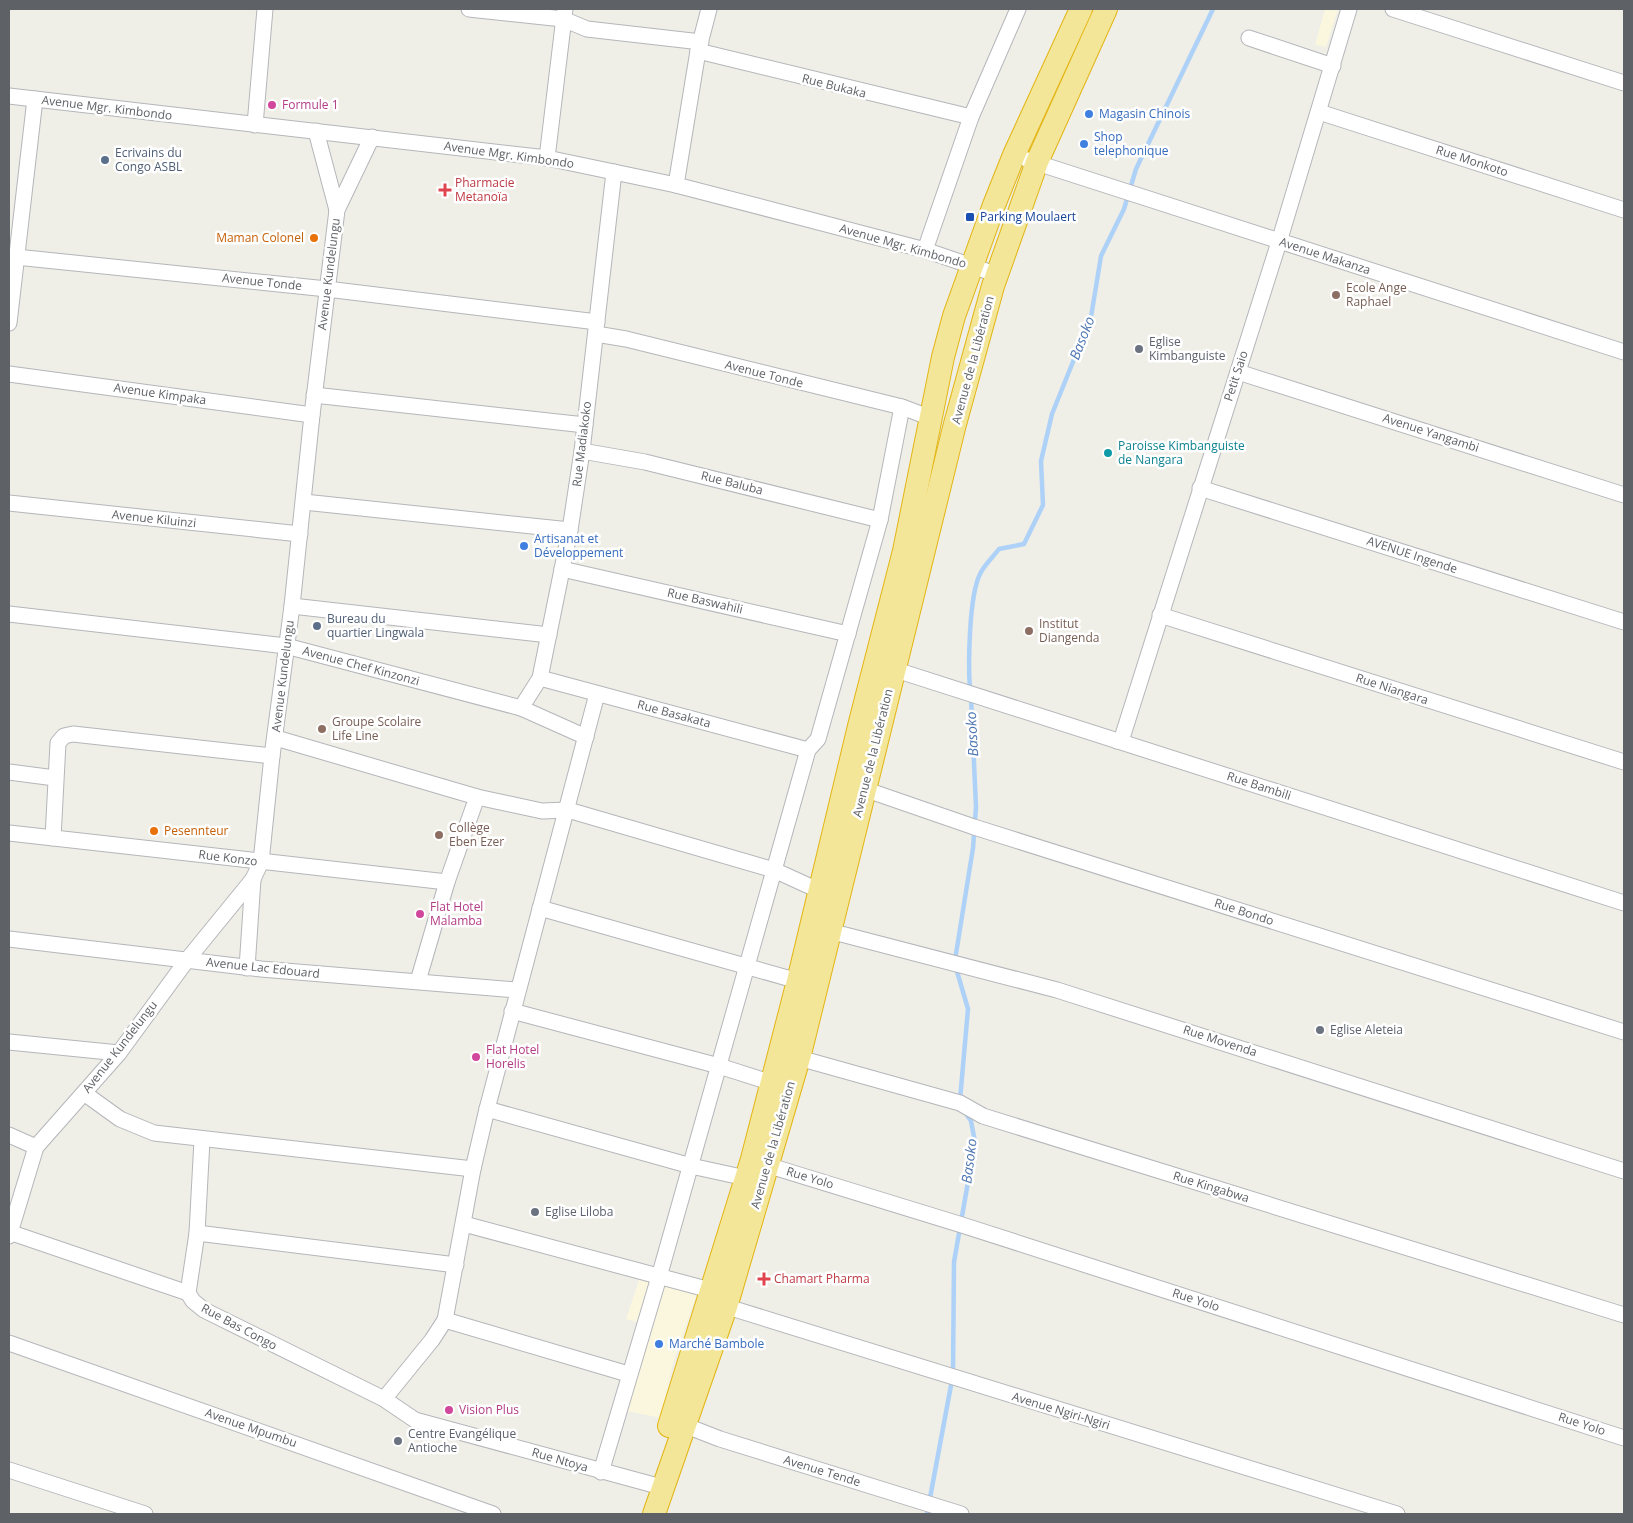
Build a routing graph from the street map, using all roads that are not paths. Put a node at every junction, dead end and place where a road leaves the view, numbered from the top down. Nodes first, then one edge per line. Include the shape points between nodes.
1 (265, 9) edge
2 (468, 9) edge
3 (709, 9) edge
4 (1081, 9) edge
5 (1106, 9) edge
6 (1349, 9) edge
7 (1393, 9) edge
8 (1012, 10) edge
9 (564, 14) edge
10 (1249, 38) dead end
11 (700, 47) junction
12 (1333, 66) junction
13 (1624, 83) edge
14 (9, 96) edge
15 (34, 99) junction
16 (1319, 112) junction
17 (971, 117) junction
18 (255, 125) junction
19 (316, 131) junction
20 (372, 137) junction
21 (1014, 155) junction
22 (547, 158) junction
23 (1037, 162) junction
24 (614, 172) junction
25 (676, 185) junction
26 (337, 210) junction
27 (1624, 210) edge
28 (14, 234) edge
29 (1279, 242) junction
30 (925, 250) junction
31 (16, 257) junction
32 (973, 265) junction
33 (998, 275) junction
34 (327, 289) junction
35 (9, 323) edge
36 (597, 328) junction
37 (1624, 352) edge
38 (1238, 372) junction
39 (9, 374) edge
40 (314, 395) junction
41 (902, 407) junction
42 (312, 414) junction
43 (931, 418) junction
44 (585, 425) junction
45 (582, 452) junction
46 (1200, 488) junction
47 (1624, 495) edge
48 (304, 502) junction
49 (9, 503) edge
50 (880, 520) junction
51 (570, 530) junction
52 (300, 534) junction
53 (562, 569) junction
54 (292, 606) junction
55 (9, 614) edge
56 (1160, 615) junction
57 (1624, 622) edge
58 (848, 634) junction
59 (549, 635) junction
60 (286, 646) junction
61 (893, 669) junction
62 (540, 678) junction
63 (597, 694) junction
64 (521, 708) junction
65 (586, 737) junction
66 (276, 738) junction
67 (1118, 741) junction
68 (808, 750) junction
69 (272, 756) junction
70 (1624, 762) edge
71 (9, 772) edge
72 (55, 778) junction
73 (864, 790) junction
74 (477, 797) junction
75 (568, 810) junction
76 (9, 833) edge
77 (53, 838) junction
78 (261, 862) junction
79 (774, 870) junction
80 (253, 880) junction
81 (447, 882) junction
82 (820, 891) junction
83 (1624, 903) edge
84 (540, 908) junction
85 (821, 928) junction
86 (9, 939) edge
87 (187, 960) junction
88 (747, 967) junction
89 (247, 968) junction
90 (418, 981) junction
91 (798, 981) junction
92 (518, 990) junction
93 (512, 1011) junction
94 (1624, 1032) edge
95 (9, 1042) edge
96 (119, 1053) junction
97 (798, 1058) junction
98 (718, 1066) junction
99 (772, 1083) junction
100 (84, 1093) junction
101 (487, 1109) junction
102 (9, 1135) edge
103 (202, 1140) junction
104 (36, 1147) junction
105 (767, 1165) junction
106 (691, 1166) junction
107 (473, 1169) junction
108 (1624, 1171) edge
109 (746, 1178) junction
110 (464, 1224) junction
111 (9, 1233) edge
112 (197, 1233) junction
113 (456, 1265) junction
114 (659, 1277) junction
115 (188, 1293) junction
116 (714, 1299) junction
117 (1624, 1315) edge
118 (445, 1320) junction
119 (9, 1343) edge
120 (628, 1374) junction
121 (384, 1399) junction
122 (684, 1425) junction
123 (1624, 1438) edge
124 (9, 1470) edge
125 (600, 1472) junction
126 (658, 1498) edge
127 (954, 1512) edge
128 (145, 1514) edge
129 (493, 1514) edge
130 (1397, 1514) edge

1 - 18 street
2 - 9 street, Rue Bukaka
3 - 11 street
4 - 21 highway, Avenue de la Libération
5 - 23 highway, Avenue de la Libération
6 - 12 street, Petit Saio
7 - 13 street
8 - 17 street
9 - 11 street, Rue Bukaka via 587,29
9 - 22 street
10 - 12 street
11 - 17 street, Rue Bukaka
11 - 25 street
12 - 16 street, Petit Saio
14 - 15 street, Avenue Mgr. Kimbondo
15 - 18 street, Avenue Mgr. Kimbondo
15 - 28 street
16 - 27 street, Rue Monkoto
16 - 29 street, Petit Saio
17 - 30 street
18 - 19 street, Avenue Mgr. Kimbondo
19 - 20 street, Avenue Mgr. Kimbondo
19 - 26 street
20 - 22 street, Avenue Mgr. Kimbondo
20 - 26 street, Avenue Kundelungu
21 - 23 street, Avenue Makanza
21 - 32 highway, Avenue de la Libération
22 - 24 street, Avenue Mgr. Kimbondo
23 - 29 street, Avenue Makanza
23 - 33 highway, Avenue de la Libération
24 - 25 street, Avenue Mgr. Kimbondo
24 - 36 street, Rue Madiakoko
25 - 30 street, Avenue Mgr. Kimbondo
26 - 34 street, Avenue Kundelungu
28 - 31 street
29 - 37 street, Avenue Makanza
29 - 38 street, Petit Saio
30 - 32 street, Avenue Mgr. Kimbondo
31 - 34 street, Avenue Tonde
31 - 35 street
32 - 33 street, Avenue Mgr. Kimbondo
32 - 43 highway, Avenue de la Libération via 952,324
33 - 61 highway, Avenue de la Libération via 967,377
34 - 36 street, Avenue Tonde
34 - 40 street, Avenue Kundelungu
36 - 41 street, Avenue Tonde via 626,340
36 - 44 street, Rue Madiakoko
38 - 46 street, Petit Saio
38 - 47 street, Avenue Yangambi
39 - 42 street, Avenue Kimpaka
40 - 42 street, Avenue Kundelungu
40 - 44 street
41 - 43 street, Avenue Tonde
41 - 50 street
42 - 48 street, Avenue Kundelungu
43 - 82 highway, Avenue de la Libération via 913,512
44 - 45 street, Rue Madiakoko
45 - 50 street, Rue Baluba via 645,462
45 - 51 street, Rue Madiakoko
46 - 56 street, Petit Saio
46 - 57 street, AVENUE Ingende
48 - 51 street
48 - 52 street, Avenue Kundelungu
49 - 52 street, Avenue Kiluinzi
50 - 58 street
51 - 53 street, Rue Madiakoko
52 - 54 street, Avenue Kundelungu
53 - 58 street, Rue Baswahili
53 - 59 street, Rue Madiakoko
54 - 59 street
54 - 60 street, Avenue Kundelungu
55 - 60 street, Avenue Chef Kinzonzi
56 - 67 street, Petit Saio via 1122,738
56 - 70 street, Rue Niangara
58 - 68 street via 818,739
59 - 62 street, Rue Madiakoko
60 - 64 street, Avenue Chef Kinzonzi
60 - 66 street, Avenue Kundelungu
61 - 67 street, Rue Bambili
61 - 73 highway, Avenue de la Libération
62 - 63 street, Rue Basakata
62 - 64 street, Rue Madiakoko
63 - 65 street
63 - 68 street, Rue Basakata
64 - 65 street, Avenue Chef Kinzonzi
65 - 75 street
66 - 69 street, Avenue Kundelungu
66 - 74 street
67 - 83 street, Rue Bambili
68 - 79 street
69 - 72 street via 74,734 64,736 58,743
69 - 78 street, Avenue Kundelungu
71 - 72 street
72 - 77 street
73 - 85 highway, Avenue de la Libération
73 - 94 street, Rue Bondo
74 - 75 street via 542,811
74 - 81 street
75 - 79 street
75 - 84 street
76 - 77 street, Rue Konzo
77 - 78 street, Rue Konzo
78 - 80 street, Avenue Kundelungu
78 - 81 street, Rue Konzo
79 - 82 street
79 - 88 street
80 - 87 street, Avenue Kundelungu
80 - 89 street
81 - 90 street
82 - 85 highway, Avenue de la Libération
84 - 88 street
84 - 92 street
85 - 91 highway, Avenue de la Libération
85 - 97 highway, Avenue de la Libération
85 - 108 street, Rue Movenda via 1057,990
86 - 87 street, Avenue Lac Edouard
87 - 89 street, Avenue Lac Edouard
87 - 96 street, Avenue Kundelungu
88 - 91 street
88 - 98 street
89 - 90 street, Avenue Lac Edouard
90 - 92 street, Avenue Lac Edouard
91 - 99 highway, Avenue de la Libération
92 - 93 street
93 - 98 street
93 - 101 street
95 - 96 street
96 - 100 street, Avenue Kundelungu
97 - 105 highway, Avenue de la Libération
97 - 117 street, Rue Kingabwa via 960,1103 983,1116
98 - 99 street
98 - 106 street
99 - 109 highway, Avenue de la Libération
100 - 103 street via 120,1119 154,1133
100 - 104 street, Avenue Kundelungu
101 - 106 street
101 - 107 street
102 - 104 street
103 - 107 street
103 - 112 street
104 - 111 street
105 - 116 highway, Avenue de la Libération
105 - 123 street, Rue Yolo
106 - 109 street
106 - 114 street
107 - 110 street
109 - 116 highway, Avenue de la Libération
110 - 113 street
110 - 114 street, Avenue Ngiri-Ngiri
111 - 115 street, Rue Bas Congo
112 - 113 street
112 - 115 street
113 - 118 street
114 - 116 street, Avenue Ngiri-Ngiri
114 - 120 street
115 - 121 street, Rue Bas Congo via 204,1310
116 - 122 highway, Avenue de la Libération
116 - 126 highway, Avenue de la Libération via 670,1422
116 - 130 street, Avenue Ngiri-Ngiri via 928,1370
118 - 120 street
118 - 121 street
119 - 129 street, Avenue Mpumbu
120 - 125 street
121 - 125 street, Rue Ntoya via 415,1420
122 - 126 highway, Avenue de la Libération
122 - 127 street, Avenue Tende
124 - 128 street
125 - 126 street, Rue Ntoya

